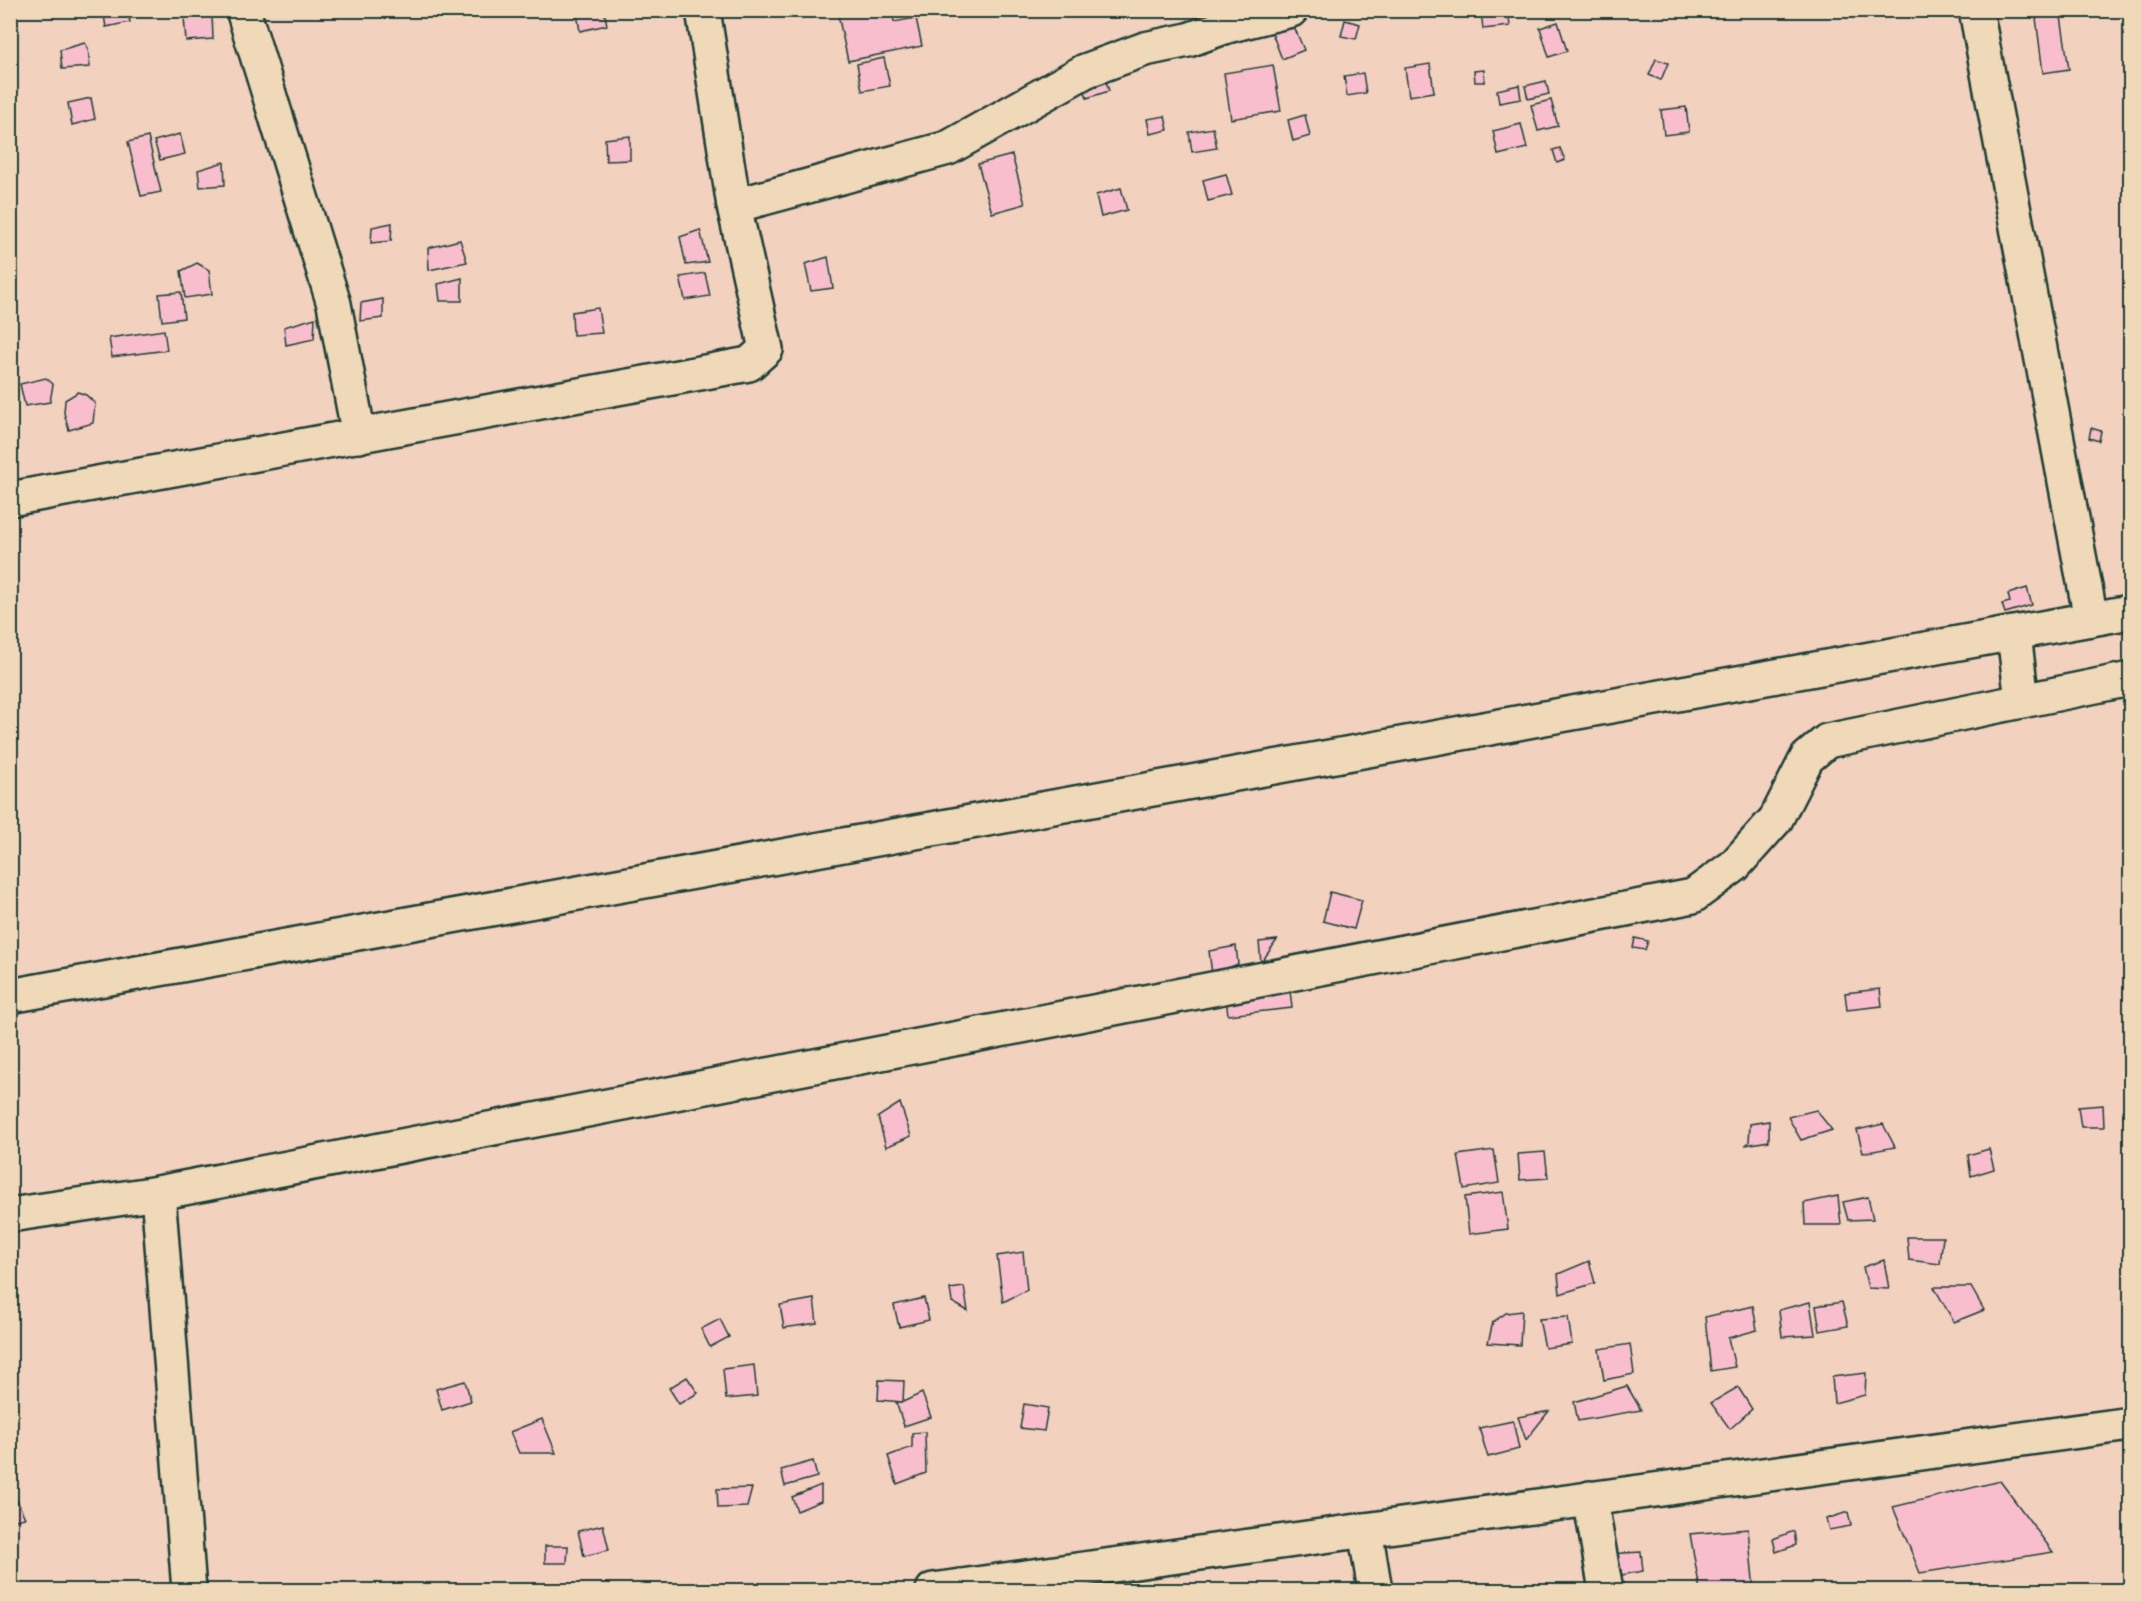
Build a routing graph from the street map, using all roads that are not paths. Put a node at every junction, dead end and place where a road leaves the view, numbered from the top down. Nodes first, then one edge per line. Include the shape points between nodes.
1 (243, 10) edge
2 (703, 10) edge
3 (1291, 10) edge
4 (1977, 10) edge
5 (734, 206) junction
6 (359, 436) junction
7 (10, 499) edge
8 (2130, 612) edge
9 (2091, 619) junction
10 (2014, 634) junction
11 (2130, 680) edge
12 (2022, 701) junction
13 (10, 996) edge
14 (158, 1193) junction
15 (10, 1215) edge
16 (2130, 1424) edge
17 (1590, 1498) junction
18 (1365, 1530) junction
19 (1109, 1578) edge
20 (189, 1590) edge
21 (933, 1590) edge
22 (1375, 1590) edge
23 (1606, 1590) edge

1 - 6 street via 334,304
2 - 5 street
3 - 5 street via 1145,49 1085,71 948,148
4 - 9 street
5 - 6 street via 766,349 749,364
6 - 7 street
8 - 9 street
9 - 10 street
10 - 12 street
10 - 13 street
11 - 12 street
12 - 14 street via 1827,741 1806,758 1776,819 1734,866 1693,896
14 - 15 street
14 - 20 street
16 - 17 street
17 - 18 street
17 - 23 street
18 - 19 street
18 - 22 street
19 - 21 street

